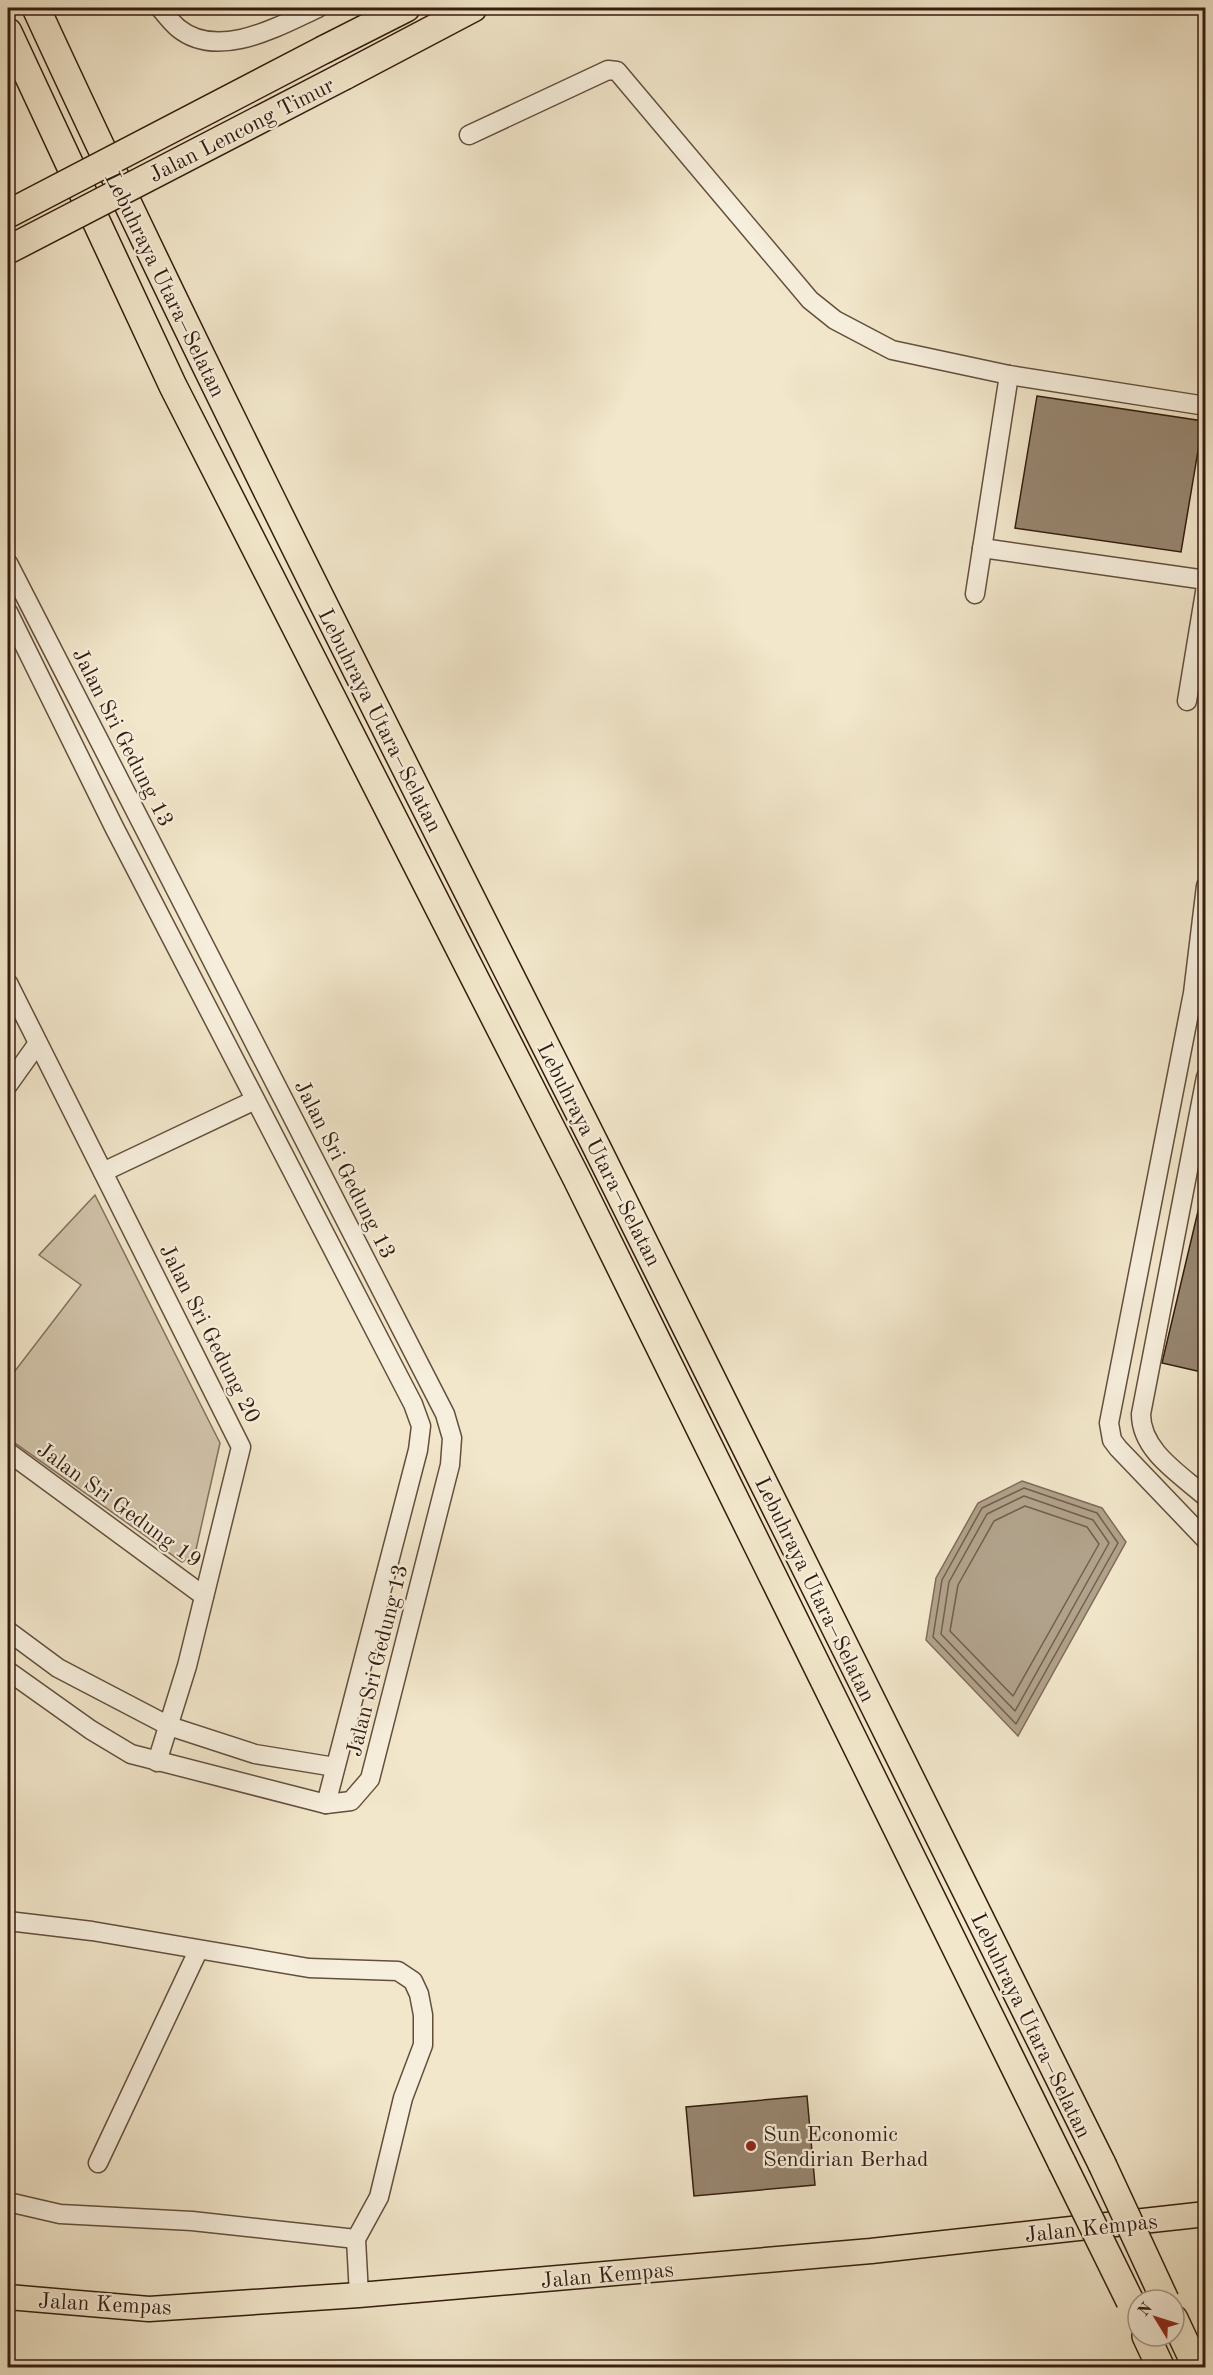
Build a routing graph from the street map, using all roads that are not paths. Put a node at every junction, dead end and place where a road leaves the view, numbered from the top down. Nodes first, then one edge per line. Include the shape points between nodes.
1 (36, 8) edge
2 (160, 8) edge
3 (318, 8) edge
4 (406, 8) edge
5 (473, 8) edge
6 (292, 13) edge
7 (8, 32) edge
8 (469, 135) dead end
9 (8, 214) edge
10 (8, 250) edge
11 (1009, 375) junction
12 (1206, 406) edge
13 (982, 548) junction
14 (8, 563) edge
15 (1206, 580) edge
16 (1206, 586) edge
17 (975, 594) dead end
18 (8, 612) edge
19 (1187, 700) dead end
20 (1206, 886) edge
21 (8, 983) edge
22 (1199, 994) edge
23 (38, 1043) junction
24 (1206, 1077) edge
25 (8, 1085) edge
26 (255, 1100) junction
27 (103, 1172) junction
28 (8, 1452) edge
29 (1206, 1497) edge
30 (1206, 1540) edge
31 (204, 1596) junction
32 (8, 1631) edge
33 (8, 1671) edge
34 (169, 1726) junction
35 (157, 1762) junction
36 (335, 1767) junction
37 (326, 1804) junction
38 (8, 1921) edge
39 (198, 1951) junction
40 (98, 2163) dead end
41 (8, 2202) edge
42 (1206, 2214) edge
43 (356, 2239) junction
44 (1159, 2288) edge
45 (1126, 2293) edge
46 (359, 2295) junction
47 (8, 2297) edge
48 (1186, 2344) edge
49 (1152, 2348) edge
50 (1161, 2367) edge
51 (1197, 2367) edge

1 - 44 highway, Lebuhraya Utara–Selatan, bridge via 236,430 612,1178 1102,2164
2 - 6 street via 179,29 198,38 222,41 248,38
3 - 6 street
4 - 9 highway, Jalan Lencong Timur, bridge
5 - 10 highway, Jalan Lencong Timur, bridge
7 - 45 highway, Lebuhraya Utara–Selatan, bridge via 173,386 572,1168
8 - 11 street via 608,70 617,71 810,300 835,320 892,350
11 - 12 street
11 - 13 street
13 - 15 street
13 - 17 street
14 - 37 street, Jalan Sri Gedung 13 via 440,1403 452,1438 450,1465 370,1779 351,1801
16 - 19 street
18 - 26 street, Jalan Sri Gedung 13
20 - 22 street
21 - 23 street, Jalan Sri Gedung 20
22 - 30 street via 1109,1423 1118,1448
23 - 25 street
23 - 27 street, Jalan Sri Gedung 20
24 - 29 street via 1141,1429 1151,1447
26 - 27 street
26 - 36 street, Jalan Sri Gedung 13 via 421,1426
27 - 31 street, Jalan Sri Gedung 20 via 241,1447
28 - 31 street, Jalan Sri Gedung 19
31 - 34 street, Jalan Sri Gedung 20
32 - 34 street, Jalan Sri Gedung 13 via 58,1668
33 - 35 street, Jalan Sri Gedung 13 via 109,1743
34 - 35 street, Jalan Sri Gedung 20
34 - 36 street, Jalan Sri Gedung 13 via 255,1754
35 - 37 street, Jalan Sri Gedung 13
36 - 37 street, Jalan Sri Gedung 13
38 - 39 street via 92,1931
39 - 40 street
39 - 43 street via 309,1968 398,1971 413,1981 423,2015 423,2045 403,2098 378,2197
41 - 43 street via 60,2214 192,2221
42 - 46 main road, Jalan Kempas via 871,2251
43 - 46 street
46 - 47 main road, Jalan Kempas via 149,2309
48 - 51 highway
49 - 50 highway

